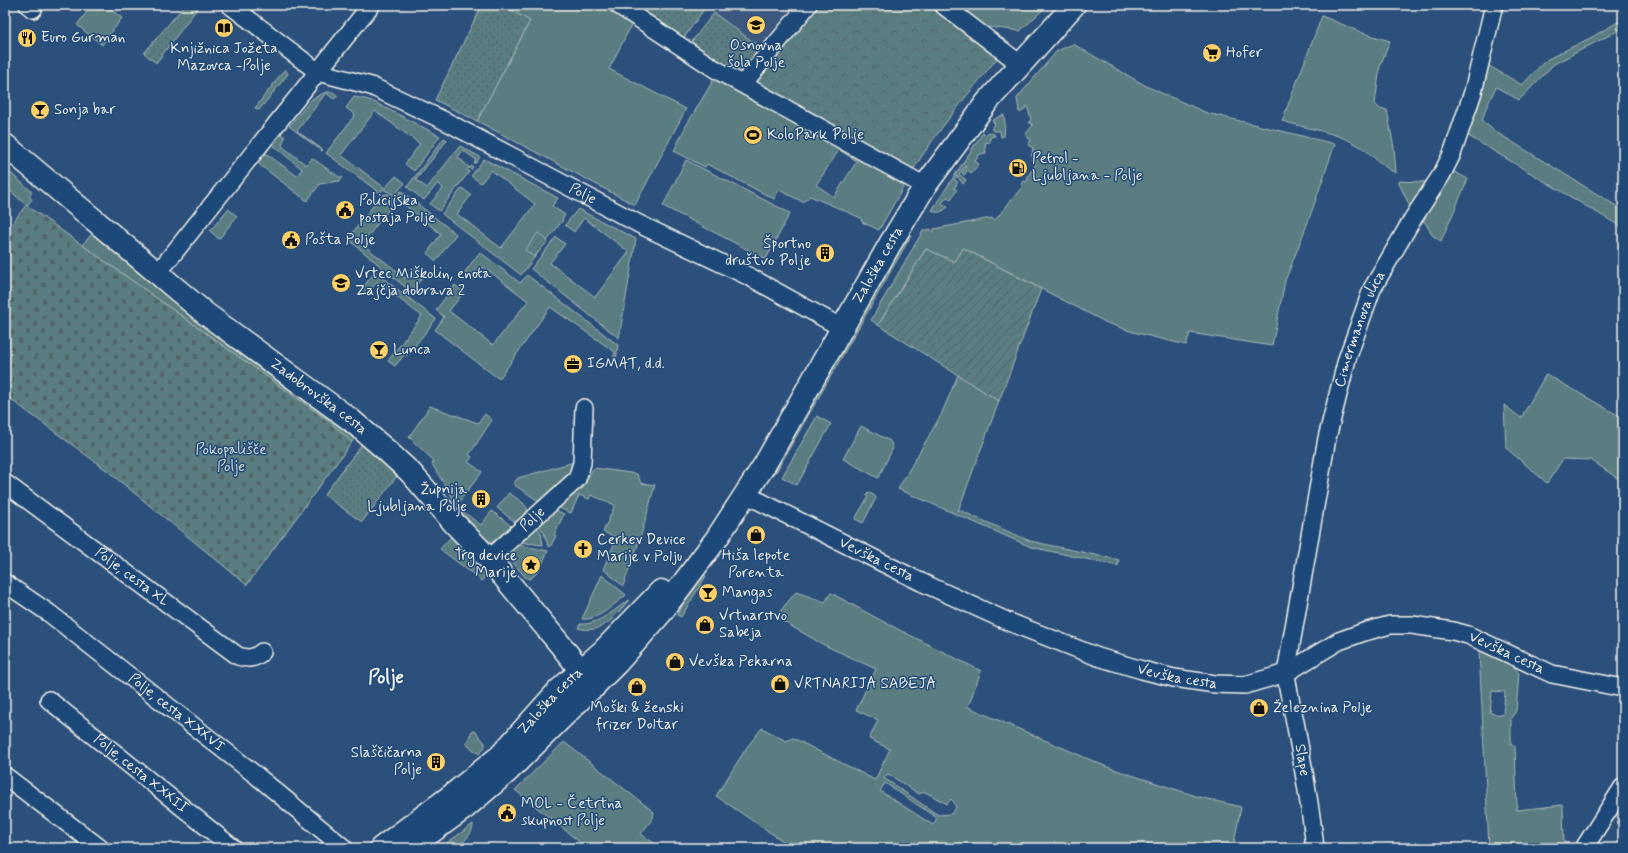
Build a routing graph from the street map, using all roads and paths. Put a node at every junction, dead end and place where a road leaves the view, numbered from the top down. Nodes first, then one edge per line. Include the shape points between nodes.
1 (230, 5) edge
2 (371, 5) edge
3 (618, 5) edge
4 (808, 5) edge
5 (943, 5) edge
6 (1074, 5) edge
7 (1494, 5) edge
8 (1020, 64) junction
9 (318, 72) junction
10 (743, 84) junction
11 (5, 145) edge
12 (925, 186) junction
13 (157, 274) junction
14 (842, 328) junction
15 (584, 408) dead end
16 (5, 483) edge
17 (745, 494) junction
18 (711, 546) junction
19 (489, 559) junction
20 (5, 583) edge
21 (262, 652) dead end
22 (580, 670) junction
23 (1286, 673) junction
24 (594, 686) junction
25 (1623, 688) edge
26 (49, 700) dead end
27 (5, 776) edge
28 (1623, 787) edge
29 (100, 848) edge
30 (233, 848) edge
31 (344, 848) edge
32 (381, 848) edge
33 (409, 848) edge
34 (1315, 848) edge
35 (1584, 848) edge

1 - 9 street, Polje
2 - 9 street
3 - 10 street
4 - 10 street
5 - 8 street
6 - 8 main road, Zaloška cesta
7 - 23 street, Cimermanova ulica via 1473,92 1452,154 1372,289 1347,359 1327,438
8 - 12 main road, Zaloška cesta via 983,108
9 - 13 street
9 - 14 street, Polje via 371,86 447,122 639,224 750,277
10 - 12 street
11 - 13 main road, Zadobrovška cesta
12 - 14 main road, Zaloška cesta
13 - 19 main road, Zadobrovška cesta via 206,314 365,432 410,474
14 - 17 main road, Zaloška cesta via 765,464
15 - 19 street, Polje via 582,462 577,479
16 - 21 street, Polje, cesta XL via 238,656 256,657
17 - 18 main road, Zaloška cesta
17 - 23 street, Vevška cesta via 935,588 1009,622 1098,657 1142,670 1215,684 1245,685
18 - 22 main road, Zaloška cesta via 676,576 604,650
18 - 24 main road, Zaloška cesta via 644,633
19 - 22 main road, Zadobrovška cesta
20 - 31 street, Polje, cesta XXXVI via 49,613 257,776
22 - 24 main road, Zadobrovška cesta
22 - 32 main road, Zaloška cesta via 495,760 452,796
23 - 25 street, Vevška cesta via 1340,641 1390,626 1412,625 1453,631 1468,636 1552,674
23 - 34 street, Slape
24 - 33 main road, Zaloška cesta via 507,772 466,807
26 - 30 street, Polje, cesta XXXII
27 - 29 street
28 - 35 street

